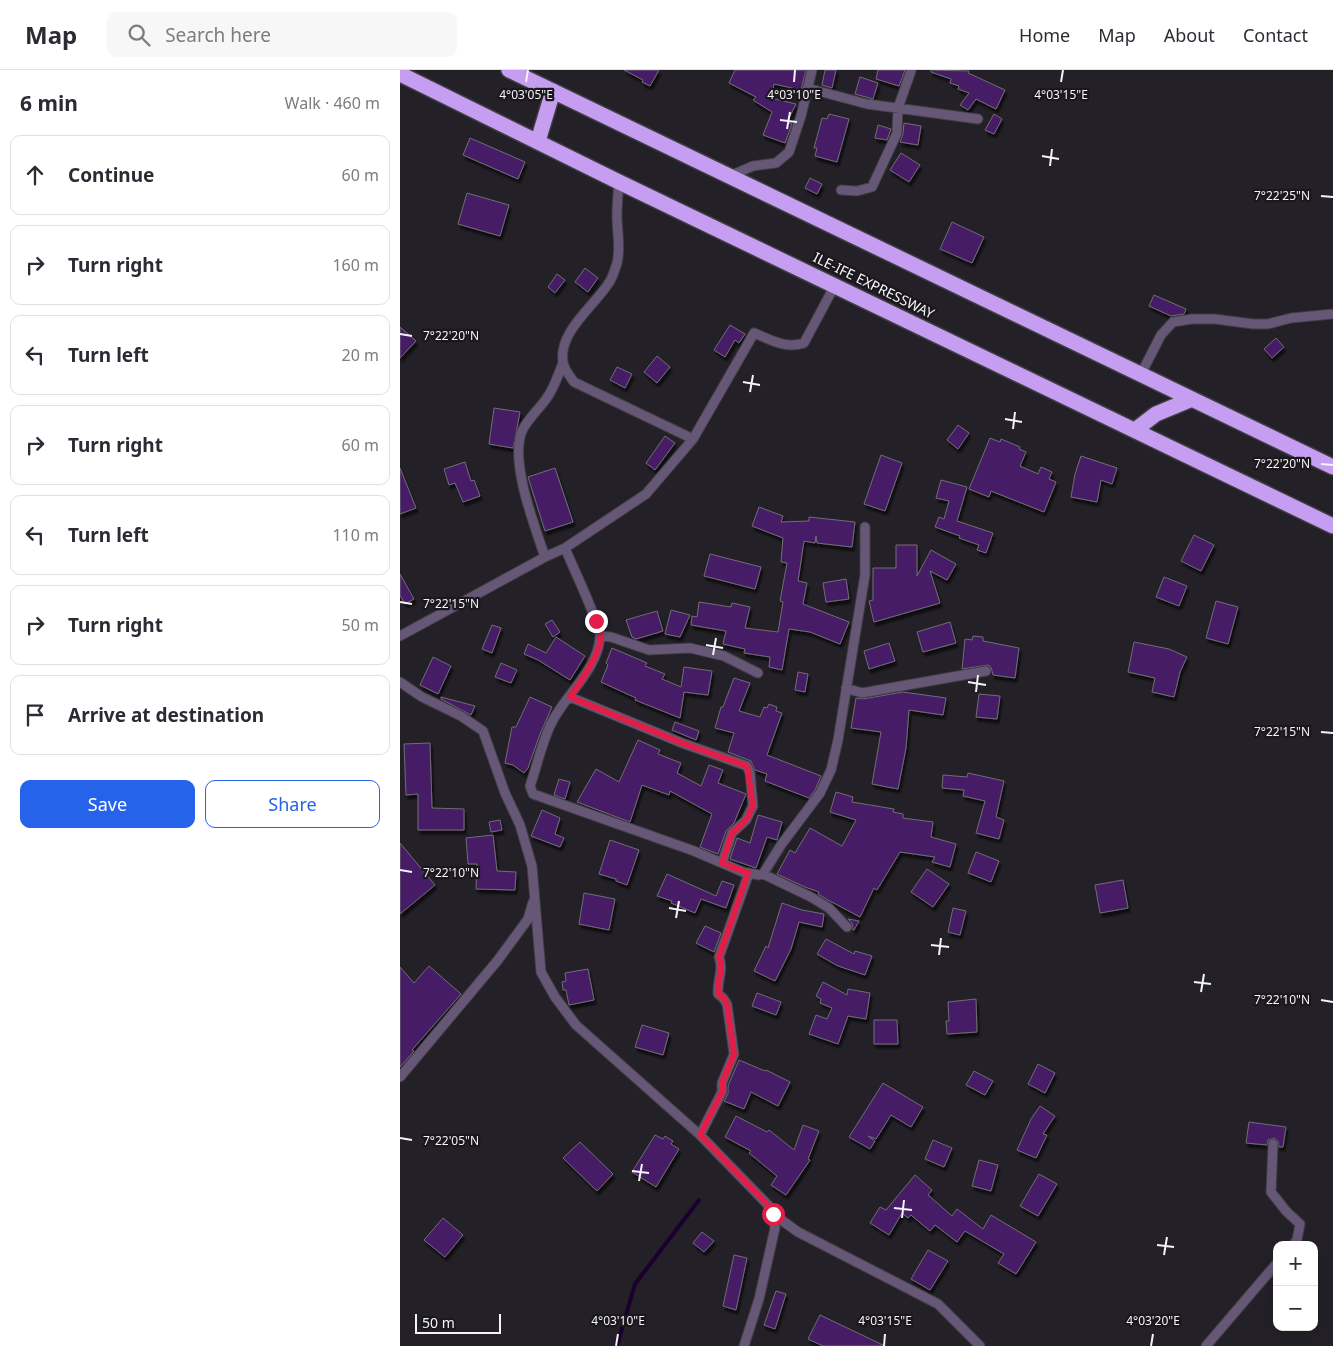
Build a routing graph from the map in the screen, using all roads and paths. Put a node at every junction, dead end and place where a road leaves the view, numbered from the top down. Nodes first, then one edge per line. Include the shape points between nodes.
1 (509, 70) edge
2 (812, 70) edge
3 (910, 71) dead end
4 (400, 74) edge
5 (808, 88) junction
6 (553, 91) junction
7 (898, 108) junction
8 (978, 119) dead end
9 (538, 141) junction
10 (730, 176) junction
11 (619, 182) junction
12 (841, 190) dead end
13 (834, 284) junction
14 (1333, 314) edge
15 (563, 363) junction
16 (1141, 374) junction
17 (1192, 399) junction
18 (1135, 430) junction
19 (693, 439) junction
20 (1333, 466) edge
21 (1333, 526) edge
22 (865, 527) dead end
23 (565, 548) junction
24 (545, 557) junction
25 (400, 636) edge
26 (601, 636) junction
27 (986, 671) dead end
28 (758, 673) dead end
29 (400, 682) edge
30 (846, 688) junction
31 (570, 697) junction
32 (722, 863) junction
33 (748, 873) junction
34 (763, 874) junction
35 (535, 897) junction
36 (847, 926) dead end
37 (400, 1077) edge
38 (700, 1135) junction
39 (1274, 1144) dead end
40 (773, 1214) junction
41 (1296, 1241) edge
42 (1273, 1268) edge
43 (744, 1346) edge
44 (980, 1346) edge
45 (1206, 1346) edge

1 - 6 highway
2 - 5 street
3 - 7 street
4 - 9 highway, ILE-IFE EXPRESSWAY
5 - 7 street via 867,104
5 - 10 street via 789,152 776,163 753,166
6 - 9 highway
6 - 10 highway
7 - 8 street
7 - 12 street via 897,133 872,187
9 - 11 highway, ILE-IFE EXPRESSWAY
10 - 16 highway
11 - 13 highway, ILE-IFE EXPRESSWAY
11 - 15 street via 618,260 611,280 566,339
13 - 18 highway, ILE-IFE EXPRESSWAY
13 - 19 street via 804,343 794,346 779,343 754,333
14 - 16 street via 1290,318 1268,324 1216,319 1173,322 1162,335
15 - 19 street via 574,382
15 - 24 street via 548,397 522,431 517,450 532,519
16 - 17 highway
17 - 18 highway via 1156,414
17 - 20 highway
18 - 21 highway, ILE-IFE EXPRESSWAY
19 - 23 street via 646,494
22 - 30 street via 865,575
23 - 24 street
23 - 26 street
24 - 25 street
26 - 28 street via 649,650 690,648 724,656
26 - 31 street via 596,654
27 - 30 street via 862,693
29 - 35 street via 483,731 520,825 532,866
30 - 34 street via 831,770 820,793
31 - 32 street via 747,766 753,806 746,820 732,833
31 - 32 street via 551,723 530,786 533,794
32 - 33 street
33 - 34 street
33 - 38 street via 719,957 722,966 718,994 727,1004 734,1054 722,1083 722,1092
34 - 36 street via 811,897
35 - 37 street via 528,919 498,960
35 - 38 street via 541,972 555,998 576,1025
38 - 40 street via 759,1195
39 - 41 street via 1271,1192 1300,1224
40 - 43 street via 775,1228 759,1299
40 - 44 street via 798,1232 938,1304
42 - 45 street

